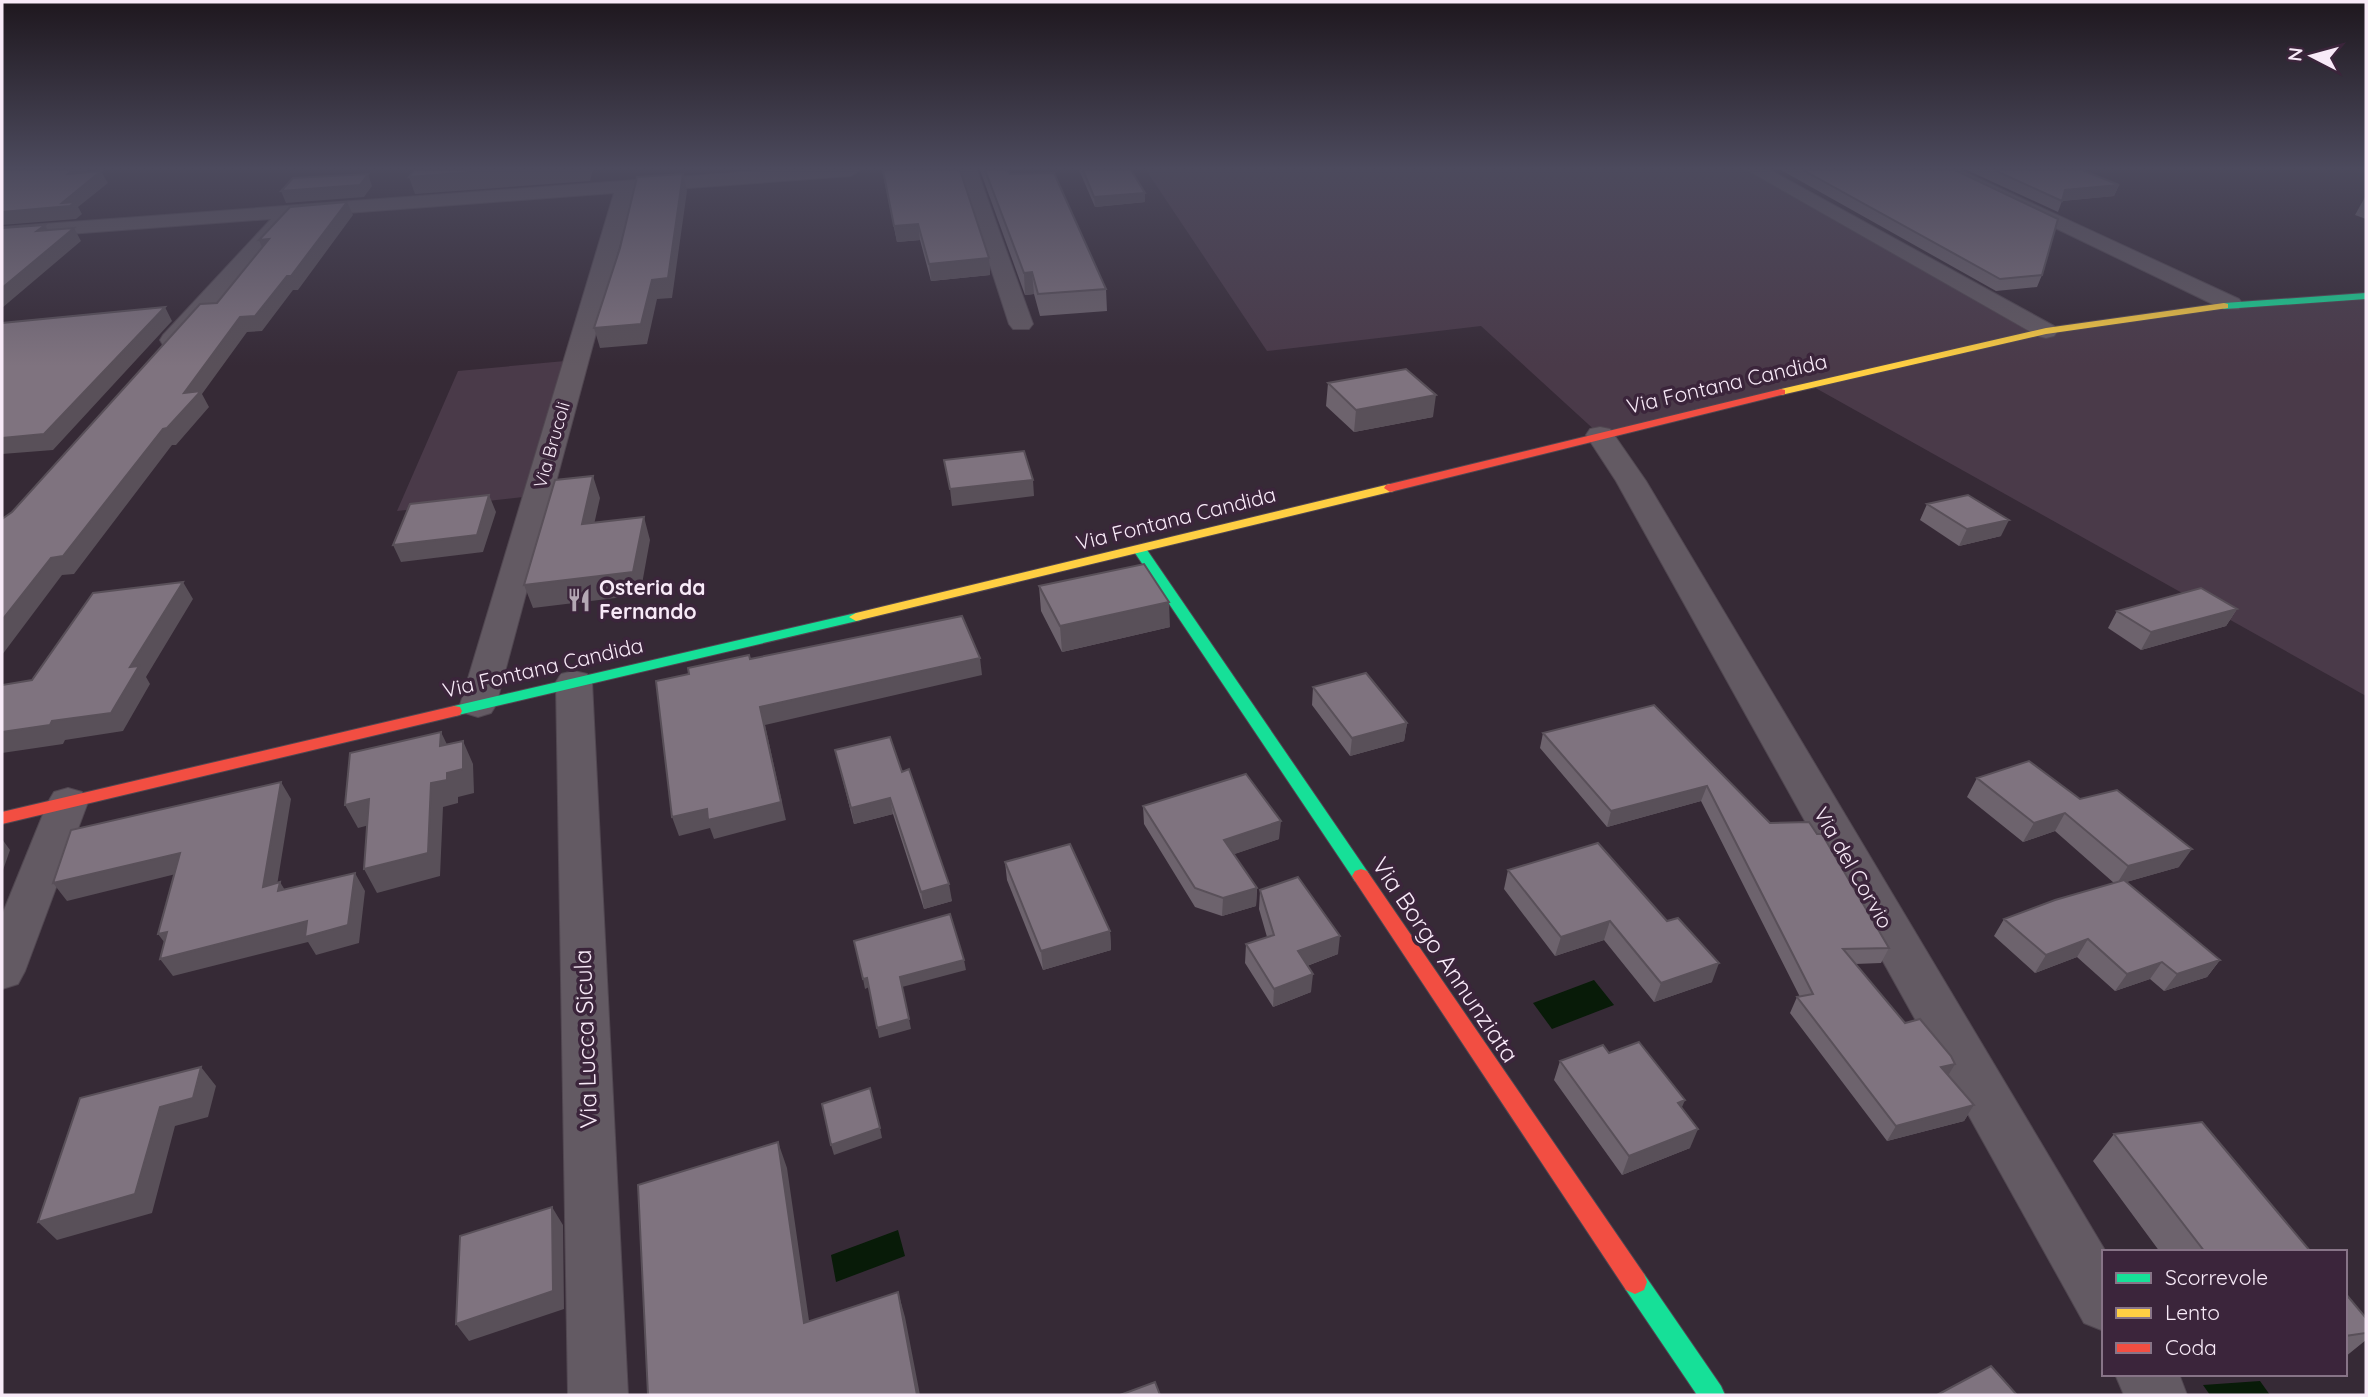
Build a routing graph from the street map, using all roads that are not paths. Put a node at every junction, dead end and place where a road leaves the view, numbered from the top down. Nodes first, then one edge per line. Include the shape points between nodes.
1 (19, 235) edge
2 (267, 235) edge
3 (612, 235) edge
4 (990, 235) edge
5 (1873, 235) edge
6 (2084, 235) edge
7 (2, 248) edge
8 (2366, 296) edge
9 (2231, 304) junction
10 (1021, 324) dead end
11 (2046, 331) junction
12 (159, 354) edge
13 (1600, 435) junction
14 (1140, 550) junction
15 (574, 682) junction
16 (478, 705) junction
17 (68, 802) junction
18 (2, 818) edge
19 (2, 971) edge
20 (2102, 1300) edge
21 (2146, 1376) edge
22 (598, 1395) edge
23 (1712, 1395) edge
24 (2157, 1395) edge

1 - 7 street
2 - 12 street
3 - 16 street, Via Brucoli
4 - 10 street
5 - 11 street
6 - 9 street
8 - 9 main road, Via Fontana Candida
9 - 11 main road, Via Fontana Candida
11 - 13 main road, Via Fontana Candida
13 - 14 main road, Via Fontana Candida
13 - 20 street, Via del Corvio
14 - 15 main road, Via Fontana Candida
14 - 23 main road, Via Borgo Annunziata
15 - 16 main road, Via Fontana Candida
15 - 22 street, Via Lucca Sicula
16 - 17 main road, Via Fontana Candida
17 - 18 main road, Via Fontana Candida
17 - 19 street
21 - 24 street

